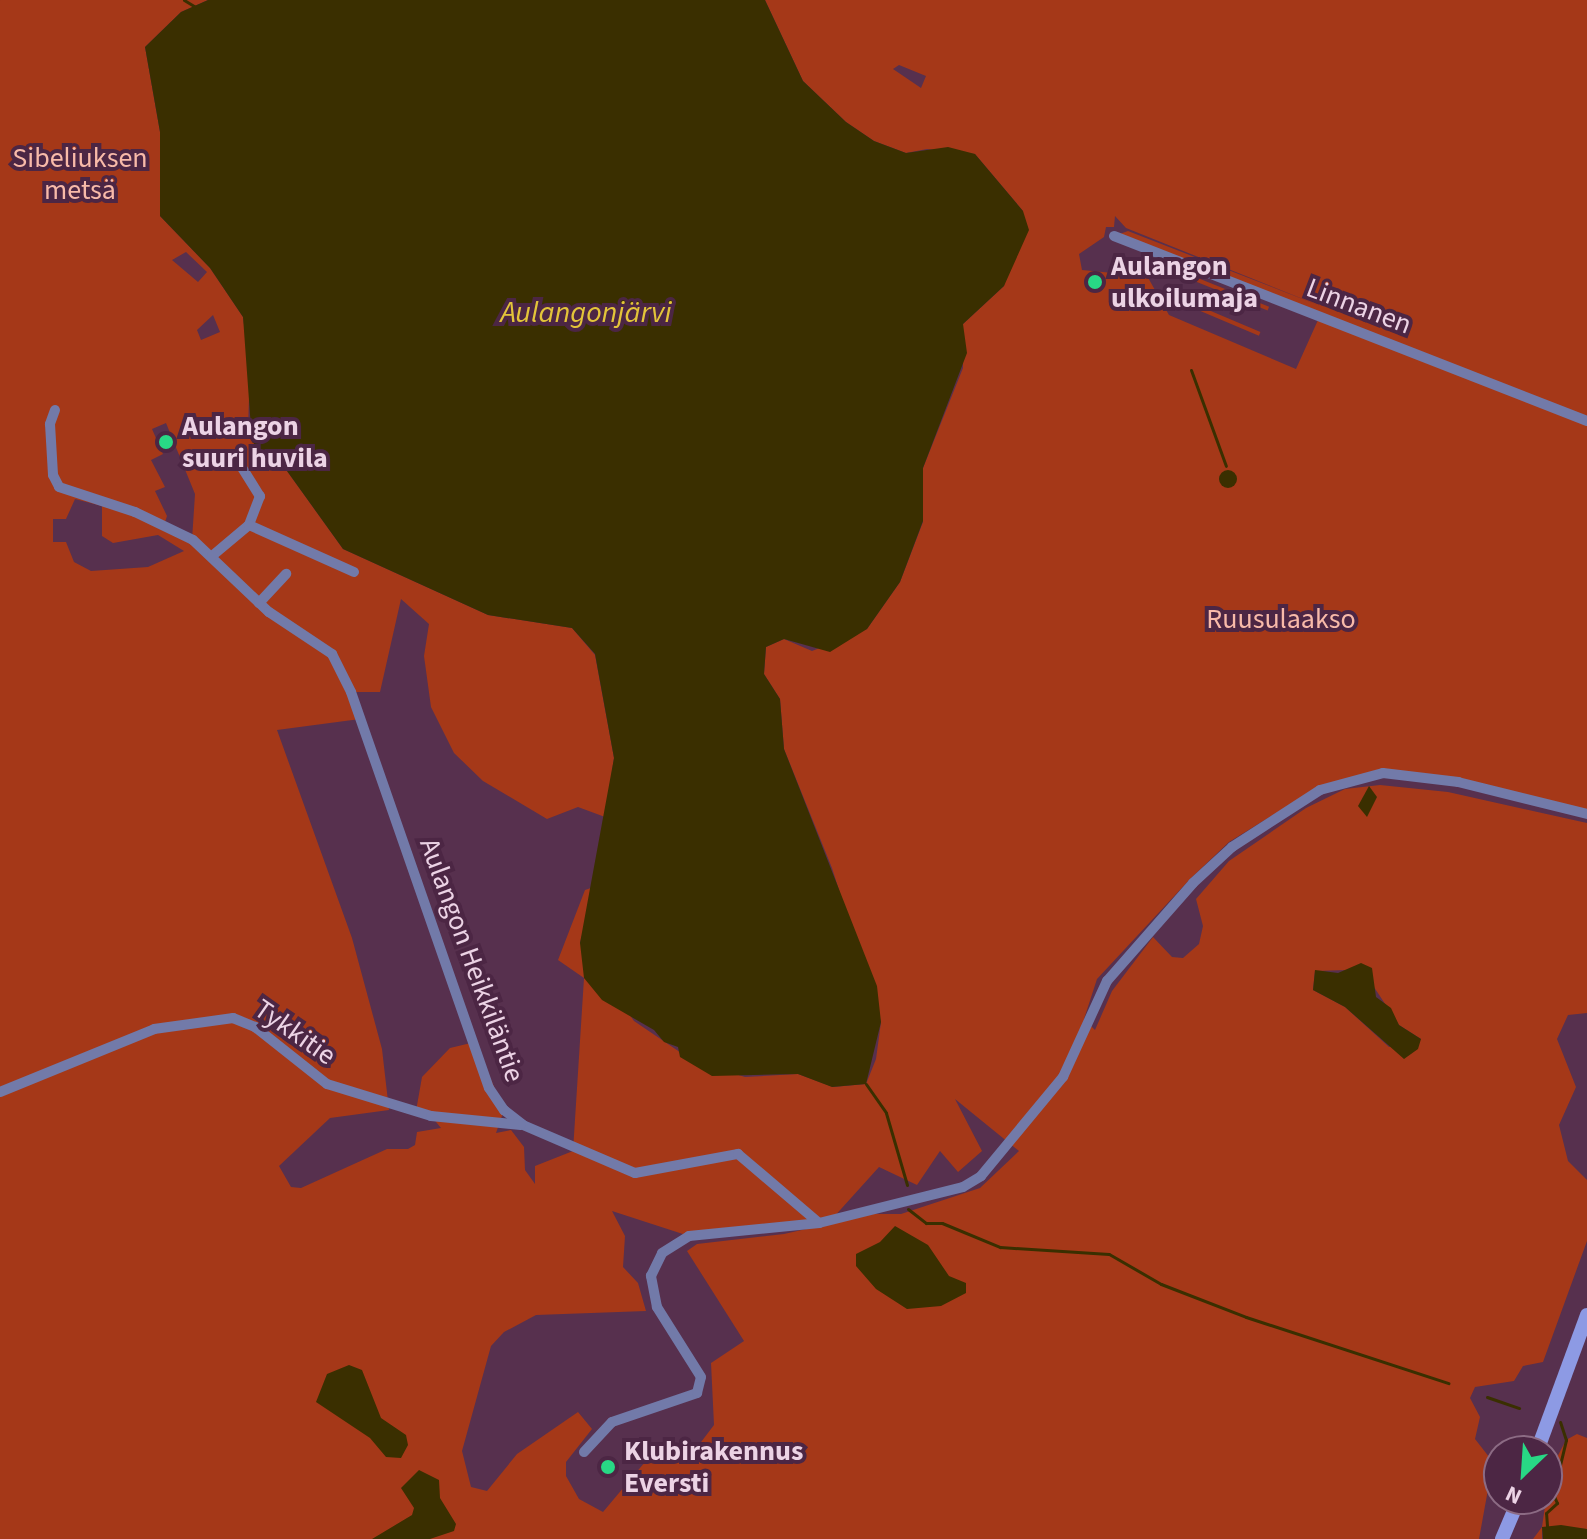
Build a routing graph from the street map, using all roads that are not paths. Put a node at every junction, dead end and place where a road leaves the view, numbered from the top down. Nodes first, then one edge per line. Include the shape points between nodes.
1 (1114, 236) dead end
2 (55, 410) dead end
3 (1587, 421) edge
4 (241, 466) dead end
5 (249, 525) junction
6 (212, 556) junction
7 (354, 572) dead end
8 (286, 574) dead end
9 (259, 603) junction
10 (1587, 814) edge
11 (0, 1092) edge
12 (523, 1125) junction
13 (819, 1223) junction
14 (1587, 1315) edge
15 (1543, 1435) edge
16 (584, 1452) dead end
17 (1512, 1515) edge
18 (1502, 1539) edge

1 - 3 street, Linnanen
2 - 6 street, Aulangon Heikkiläntie via 50,424 53,475 59,487 135,512 193,540
4 - 5 street via 260,496
5 - 6 street
5 - 7 street
6 - 9 street, Aulangon Heikkiläntie
8 - 9 street
9 - 12 street, Aulangon Heikkiläntie via 332,654 351,692 489,1088
10 - 13 street via 1458,782 1383,773 1320,790 1232,847 1193,883 1107,981 1063,1077 981,1176 963,1187
11 - 12 street, Tykkitie via 154,1029 233,1018 255,1027 327,1084 431,1116
12 - 13 street, Aulangon Heikkiläntie via 635,1173 738,1154
13 - 16 street via 689,1236 662,1253 651,1276 657,1307 701,1377 697,1393 612,1422
14 - 15 street
17 - 18 street

